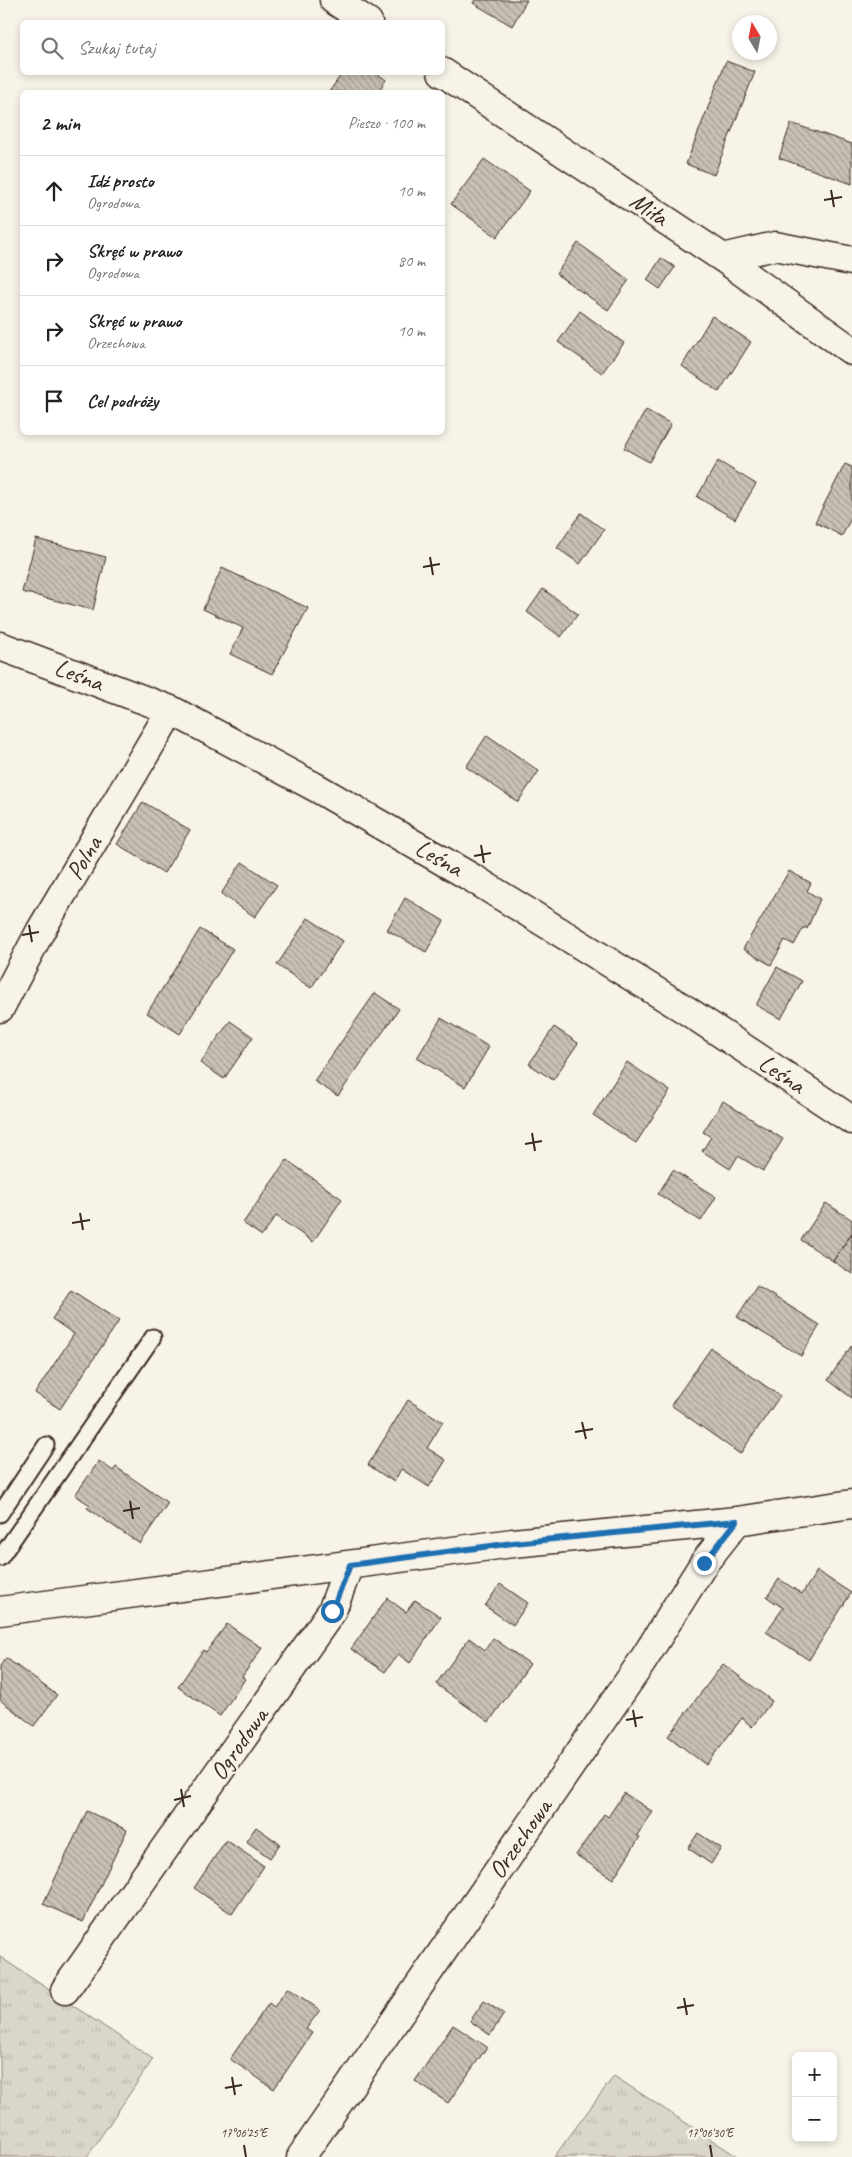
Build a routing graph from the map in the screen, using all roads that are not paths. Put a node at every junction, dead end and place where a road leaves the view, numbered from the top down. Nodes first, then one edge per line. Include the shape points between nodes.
1 (334, 0) edge
2 (365, 20) edge
3 (445, 74) edge
4 (723, 258) junction
5 (852, 261) edge
6 (852, 351) edge
7 (0, 646) edge
8 (171, 710) junction
9 (0, 1008) edge
10 (852, 1120) edge
11 (153, 1337) dead end
12 (46, 1445) dead end
13 (852, 1504) edge
14 (0, 1514) edge
15 (737, 1521) junction
16 (0, 1558) edge
17 (350, 1565) junction
18 (0, 1611) edge
19 (65, 1990) dead end
20 (301, 2157) edge

1 - 2 street
3 - 4 street, Miła
4 - 5 street via 775,246
4 - 6 street, Miła
7 - 8 street, Leśna
8 - 9 street, Polna via 41,930
8 - 10 street, Leśna via 317,788 474,879 686,1010
11 - 16 lane
12 - 14 lane
13 - 15 street
15 - 17 street via 513,1543
15 - 20 street, Orzechowa via 704,1563 642,1662
17 - 18 street
17 - 19 street, Ogrodowa via 332,1611

